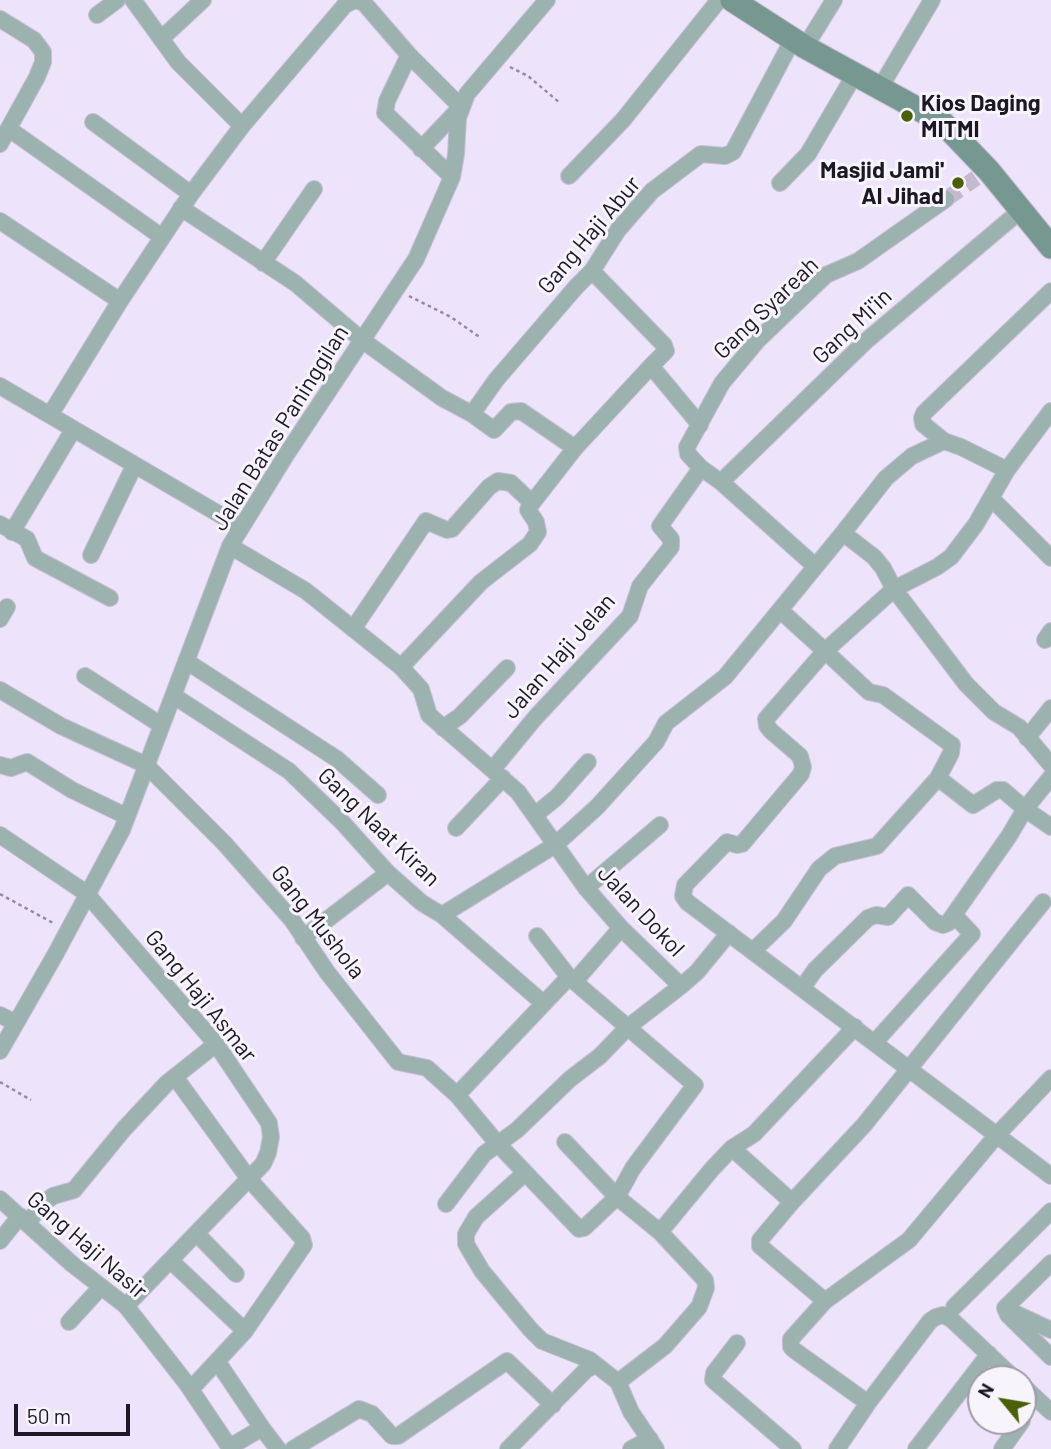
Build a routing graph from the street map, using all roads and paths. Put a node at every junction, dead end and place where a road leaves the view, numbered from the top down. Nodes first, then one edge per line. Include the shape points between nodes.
1 (117, 0) edge
2 (133, 0) edge
3 (202, 0) edge
4 (547, 0) edge
5 (719, 0) edge
6 (732, 0) edge
7 (834, 0) edge
8 (932, 0) edge
9 (351, 1) edge
10 (97, 15) dead end
11 (0, 19) edge
12 (161, 39) junction
13 (799, 43) junction
14 (410, 55) junction
15 (494, 60) junction
16 (855, 74) junction
17 (880, 88) junction
18 (560, 103) dead end
19 (460, 107) junction
20 (93, 122) dead end
21 (242, 126) junction
22 (9, 129) junction
23 (0, 144) edge
24 (421, 149) junction
25 (569, 176) dead end
26 (452, 177) junction
27 (780, 183) dead end
28 (314, 189) dead end
29 (191, 194) junction
30 (946, 199) tunnel mouth
31 (181, 208) junction
32 (1020, 211) junction
33 (0, 221) edge
34 (162, 237) junction
35 (1051, 247) edge
36 (263, 263) junction
37 (592, 271) junction
38 (397, 289) junction
39 (1051, 291) edge
40 (120, 301) junction
41 (481, 338) dead end
42 (362, 340) junction
43 (651, 366) junction
44 (0, 386) edge
45 (1051, 411) edge
46 (472, 414) junction
47 (50, 415) junction
48 (700, 425) junction
49 (73, 430) junction
50 (944, 441) junction
51 (575, 448) junction
52 (134, 466) junction
53 (701, 468) junction
54 (1007, 470) junction
55 (721, 482) junction
56 (991, 498) junction
57 (532, 503) junction
58 (241, 527) junction
59 (6, 528) edge
60 (843, 533) junction
61 (230, 546) junction
62 (91, 555) dead end
63 (1051, 558) edge
64 (816, 566) junction
65 (894, 589) junction
66 (110, 598) dead end
67 (782, 611) junction
68 (353, 629) junction
69 (825, 652) junction
70 (186, 662) junction
71 (401, 667) junction
72 (507, 668) dead end
73 (85, 676) dead end
74 (0, 690) edge
75 (174, 696) junction
76 (1051, 708) edge
77 (161, 725) junction
78 (443, 728) junction
79 (1027, 738) junction
80 (589, 762) dead end
81 (0, 765) edge
82 (146, 765) junction
83 (1051, 765) edge
84 (498, 773) junction
85 (1051, 777) edge
86 (938, 778) junction
87 (378, 795) dead end
88 (1025, 809) junction
89 (126, 816) junction
90 (535, 816) junction
91 (660, 825) dead end
92 (1051, 827) edge
93 (456, 828) dead end
94 (0, 835) edge
95 (555, 845) junction
96 (388, 873) junction
97 (586, 888) junction
98 (86, 893) junction
99 (0, 894) edge
100 (1043, 902) dead end
101 (442, 915) junction
102 (954, 915) junction
103 (621, 928) junction
104 (67, 931) junction
105 (729, 933) junction
106 (537, 936) dead end
107 (303, 938) junction
108 (753, 951) junction
109 (572, 979) junction
110 (681, 986) junction
111 (803, 987) junction
112 (542, 1003) junction
113 (0, 1014) edge
114 (16, 1023) junction
115 (628, 1027) junction
116 (855, 1027) junction
117 (875, 1042) junction
118 (216, 1044) junction
119 (0, 1051) edge
120 (908, 1068) junction
121 (175, 1077) junction
122 (1051, 1077) edge
123 (0, 1082) edge
124 (457, 1095) junction
125 (31, 1100) dead end
126 (996, 1136) junction
127 (565, 1142) dead end
128 (497, 1143) junction
129 (732, 1148) junction
130 (526, 1173) junction
131 (1051, 1176) edge
132 (249, 1179) junction
133 (617, 1197) junction
134 (0, 1199) edge
135 (792, 1202) junction
136 (446, 1204) dead end
137 (1051, 1211) edge
138 (23, 1219) junction
139 (660, 1232) junction
140 (197, 1234) junction
141 (0, 1241) edge
142 (171, 1261) junction
143 (1051, 1263) edge
144 (236, 1274) dead end
145 (101, 1287) junction
146 (825, 1301) junction
147 (126, 1306) junction
148 (954, 1307) dead end
149 (1005, 1308) junction
150 (69, 1322) dead end
151 (245, 1331) junction
152 (1051, 1331) edge
153 (737, 1343) dead end
154 (989, 1354) junction
155 (1051, 1357) edge
156 (217, 1361) junction
157 (595, 1365) junction
158 (1001, 1365) edge
159 (618, 1382) junction
160 (191, 1390) junction
161 (1037, 1400) edge
162 (868, 1404) junction
163 (553, 1405) junction
164 (1051, 1412) edge
165 (262, 1428) junction
166 (653, 1444) edge
167 (274, 1448) edge
168 (293, 1449) edge
169 (508, 1449) edge
170 (631, 1449) edge
171 (793, 1449) edge
172 (837, 1449) edge
173 (916, 1449) edge

1 - 10 street
2 - 12 street
3 - 12 street
4 - 15 street, Jalan Batas Paninggilan
5 - 25 street via 623,120
6 - 13 main road
7 - 13 street
8 - 17 street
9 - 14 street via 364,3
9 - 21 street
11 - 22 street via 34,40 43,52 37,77
12 - 21 street via 192,78
13 - 16 main road
13 - 37 street, Gang Haji Abur via 733,152 701,154 652,191 618,230
14 - 19 street
14 - 24 street via 385,113
15 - 18 path via 528,76
15 - 19 street, Jalan Batas Paninggilan
16 - 17 main road
16 - 27 street via 808,154
17 - 32 main road via 942,122 983,175
19 - 24 street
19 - 26 street, Jalan Batas Paninggilan
20 - 29 street
21 - 29 street
22 - 23 street
22 - 34 street
24 - 26 street
26 - 38 street, Jalan Batas Paninggilan via 416,259
28 - 36 street
29 - 31 street
30 - 48 street, Gang Syareah via 858,261 826,275 758,340 722,383
31 - 34 street
31 - 36 street
32 - 35 main road
32 - 55 street, Gang Mi'in via 866,341
33 - 40 street
34 - 40 street
36 - 42 street
37 - 43 street via 664,345 666,351
37 - 46 street, Gang Haji Abur
38 - 41 path
38 - 42 street, Jalan Batas Paninggilan
39 - 50 street via 924,414 923,424
40 - 47 street
42 - 46 street
42 - 58 street, Jalan Batas Paninggilan
43 - 48 street
43 - 51 street
44 - 47 street
45 - 54 street
46 - 51 street via 494,430 503,418 521,411
47 - 49 street
48 - 53 street, Gang Syareah via 687,451
49 - 52 street
49 - 59 street
50 - 54 street
50 - 60 street via 912,456 886,478
51 - 57 street
52 - 58 street
52 - 62 street
53 - 55 street
53 - 84 street, Jalan Haji Jelan via 660,526 671,539 671,547 640,586 630,616 535,718
54 - 56 street
55 - 64 street
56 - 63 street
56 - 65 street via 951,557
57 - 68 street via 511,483 498,481 453,528 426,521
57 - 71 street via 528,510 538,532 530,544 481,582
58 - 61 street, Jalan Batas Paninggilan
59 - 66 street via 27,540 36,558
60 - 64 street
60 - 65 street via 874,557
61 - 68 street, Jalan Dokol via 306,591
61 - 70 street, Jalan Batas Paninggilan
64 - 67 street
65 - 69 street
65 - 79 street via 966,684
67 - 69 street
67 - 95 street via 725,677 666,723 634,767
68 - 71 street, Jalan Dokol
69 - 86 street via 869,692 883,695 952,745
69 - 105 street via 766,719 771,731 800,757 801,774 742,844 727,842 682,891 687,902
70 - 75 street, Jalan Batas Paninggilan
70 - 87 street via 337,759
71 - 78 street, Jalan Dokol via 421,690 429,715
72 - 78 street
73 - 77 street
74 - 82 street via 61,726
75 - 77 street, Jalan Batas Paninggilan
75 - 96 street, Gang Naat Kiran via 289,771
76 - 79 street
77 - 82 street, Jalan Batas Paninggilan
78 - 84 street, Jalan Dokol
79 - 83 street
80 - 90 street
81 - 89 street via 6,769 27,762
82 - 89 street, Jalan Batas Paninggilan
82 - 107 street, Gang Mushola via 232,852
84 - 90 street, Jalan Dokol
84 - 93 street
85 - 88 street
86 - 88 street via 973,805 1003,790
86 - 108 street via 877,846 835,856 819,869 784,920
88 - 92 street
88 - 102 street
89 - 98 street, Jalan Batas Paninggilan
90 - 95 street, Jalan Dokol
91 - 97 street
94 - 98 street, Gang Haji Asmar
95 - 97 street, Jalan Dokol
95 - 101 street
96 - 101 street, Gang Naat Kiran
96 - 107 street
97 - 103 street, Jalan Dokol
98 - 104 street, Jalan Batas Paninggilan
98 - 118 street, Gang Haji Asmar
99 - 104 path
100 - 120 street
101 - 112 street, Gang Naat Kiran
102 - 111 street via 940,924 908,895 888,918 868,918
102 - 117 street via 972,934
103 - 109 street
103 - 110 street, Jalan Dokol
104 - 114 street, Jalan Batas Paninggilan
105 - 108 street
105 - 110 street, Jalan Dokol
106 - 109 street
107 - 124 street, Gang Mushola via 398,1062 427,1068
108 - 111 street
109 - 112 street
109 - 115 street
110 - 115 street
111 - 116 street
112 - 124 street
113 - 114 street
114 - 119 street, Jalan Batas Paninggilan
115 - 128 street via 517,1130
115 - 133 street via 695,1086 633,1168
116 - 117 street
116 - 129 street via 754,1133
117 - 120 street
118 - 121 street
118 - 132 street, Gang Haji Asmar via 269,1123 268,1153
120 - 126 street
120 - 135 street via 864,1125
121 - 132 street
121 - 138 street via 74,1190 53,1196
122 - 126 street
123 - 125 path
124 - 128 street, Gang Mushola
126 - 131 street
126 - 146 street via 909,1240
127 - 133 street
128 - 130 street, Gang Mushola
128 - 136 street
129 - 135 street
129 - 139 street
130 - 133 street, Gang Mushola via 579,1229
130 - 157 street via 476,1217 466,1244 482,1271 536,1335
132 - 140 street, Gang Haji Asmar
132 - 151 street via 304,1245
133 - 139 street
134 - 138 street, Gang Haji Nasir
135 - 146 street via 760,1246
137 - 148 street
138 - 141 street
138 - 145 street, Gang Haji Nasir
139 - 159 street via 705,1280 704,1297 665,1346
140 - 142 street, Gang Haji Asmar
140 - 144 street
142 - 147 street, Gang Haji Asmar
142 - 151 street
143 - 149 street
145 - 147 street, Gang Haji Nasir
145 - 150 street
146 - 162 street via 792,1339 791,1347
147 - 160 street, Gang Haji Nasir
149 - 152 street
149 - 155 street
151 - 156 street
153 - 171 street via 713,1380
154 - 158 street
154 - 162 street via 943,1315 930,1321
154 - 173 street
156 - 160 street
156 - 165 street
157 - 159 street
157 - 163 street
159 - 166 street
160 - 165 street, Gang Haji Nasir via 228,1445
161 - 164 street
162 - 172 street
163 - 168 street via 507,1361 398,1436 392,1436 372,1413 359,1409
163 - 169 street
165 - 167 street
166 - 170 street

